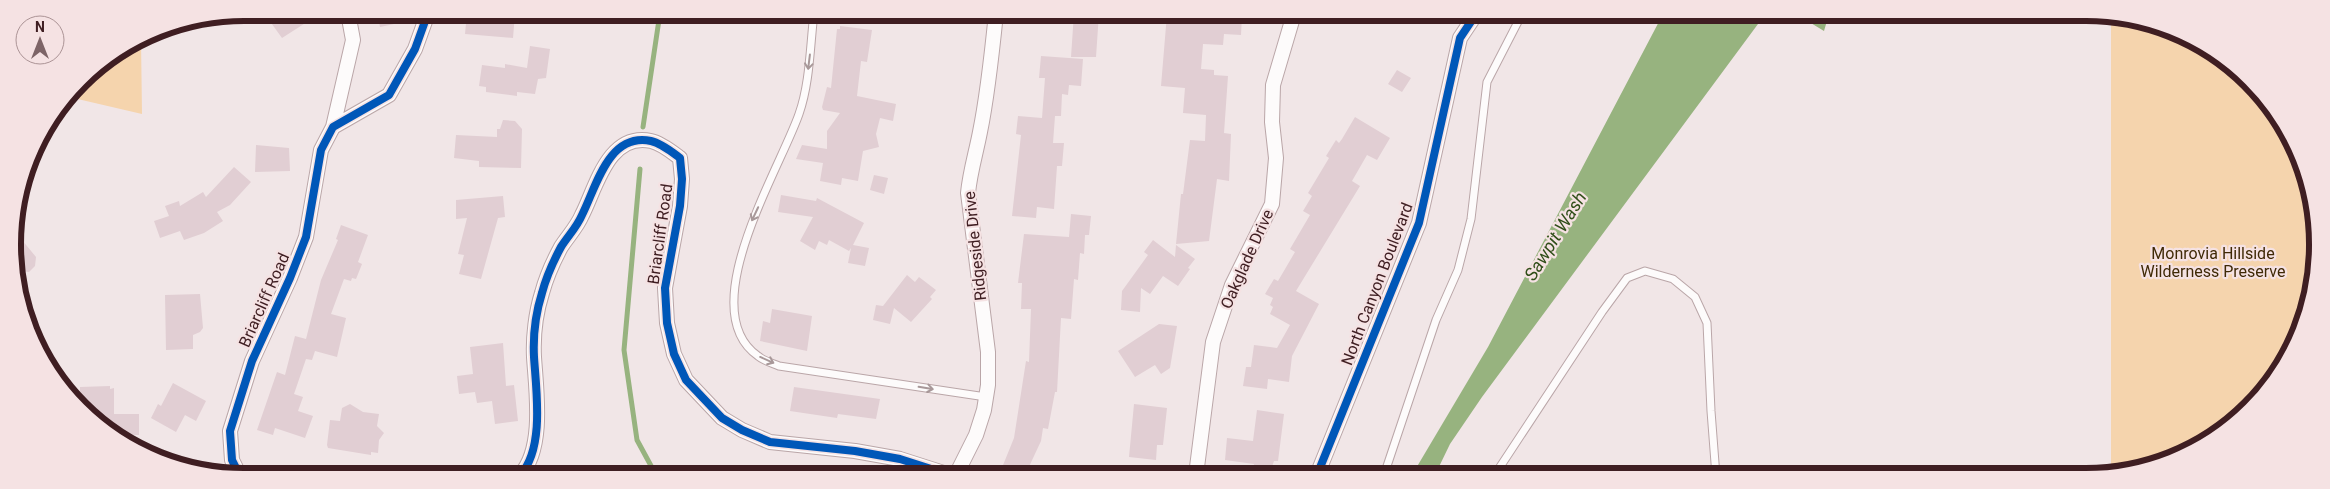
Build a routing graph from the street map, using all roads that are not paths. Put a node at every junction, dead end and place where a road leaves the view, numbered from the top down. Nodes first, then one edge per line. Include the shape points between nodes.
1 (349, 21) edge
2 (425, 21) edge
3 (813, 21) edge
4 (995, 21) edge
5 (1292, 21) edge
6 (1471, 21) edge
7 (1518, 21) edge
8 (333, 127) junction
9 (986, 398) junction
10 (231, 468) edge
11 (525, 468) edge
12 (928, 468) edge
13 (960, 468) edge
14 (1197, 468) edge
15 (1320, 468) edge
16 (1386, 468) edge
17 (1499, 468) edge
18 (1715, 468) edge

1 - 8 street, Briarcliff Road via 353,40
2 - 8 street via 416,49 389,95
3 -> 9 lane via 800,111 791,138 747,231 740,257 734,294 737,324 743,341 758,356 779,366
4 - 9 street, Ridgeside Drive via 992,63 968,193 988,352
5 - 14 street, Oakglade Drive via 1273,85 1272,122 1276,158 1272,204 1232,284 1213,342
6 - 15 street, North Canyon Boulevard via 1460,38 1419,223
7 - 16 lane via 1487,82 1471,219 1458,270 1436,320
8 - 10 street, Briarcliff Road via 321,150 306,236 252,360 230,431
9 - 13 street, Ridgeside Drive via 976,435
11 - 12 street, Briarcliff Road via 532,449 538,413 534,355 542,292 561,248 582,216 613,154 632,143 651,141 680,158 680,206 665,288 667,323 674,354 686,380 722,418 770,442 855,451
17 - 18 lane via 1602,312 1628,278 1645,271 1672,279 1695,297 1707,323

